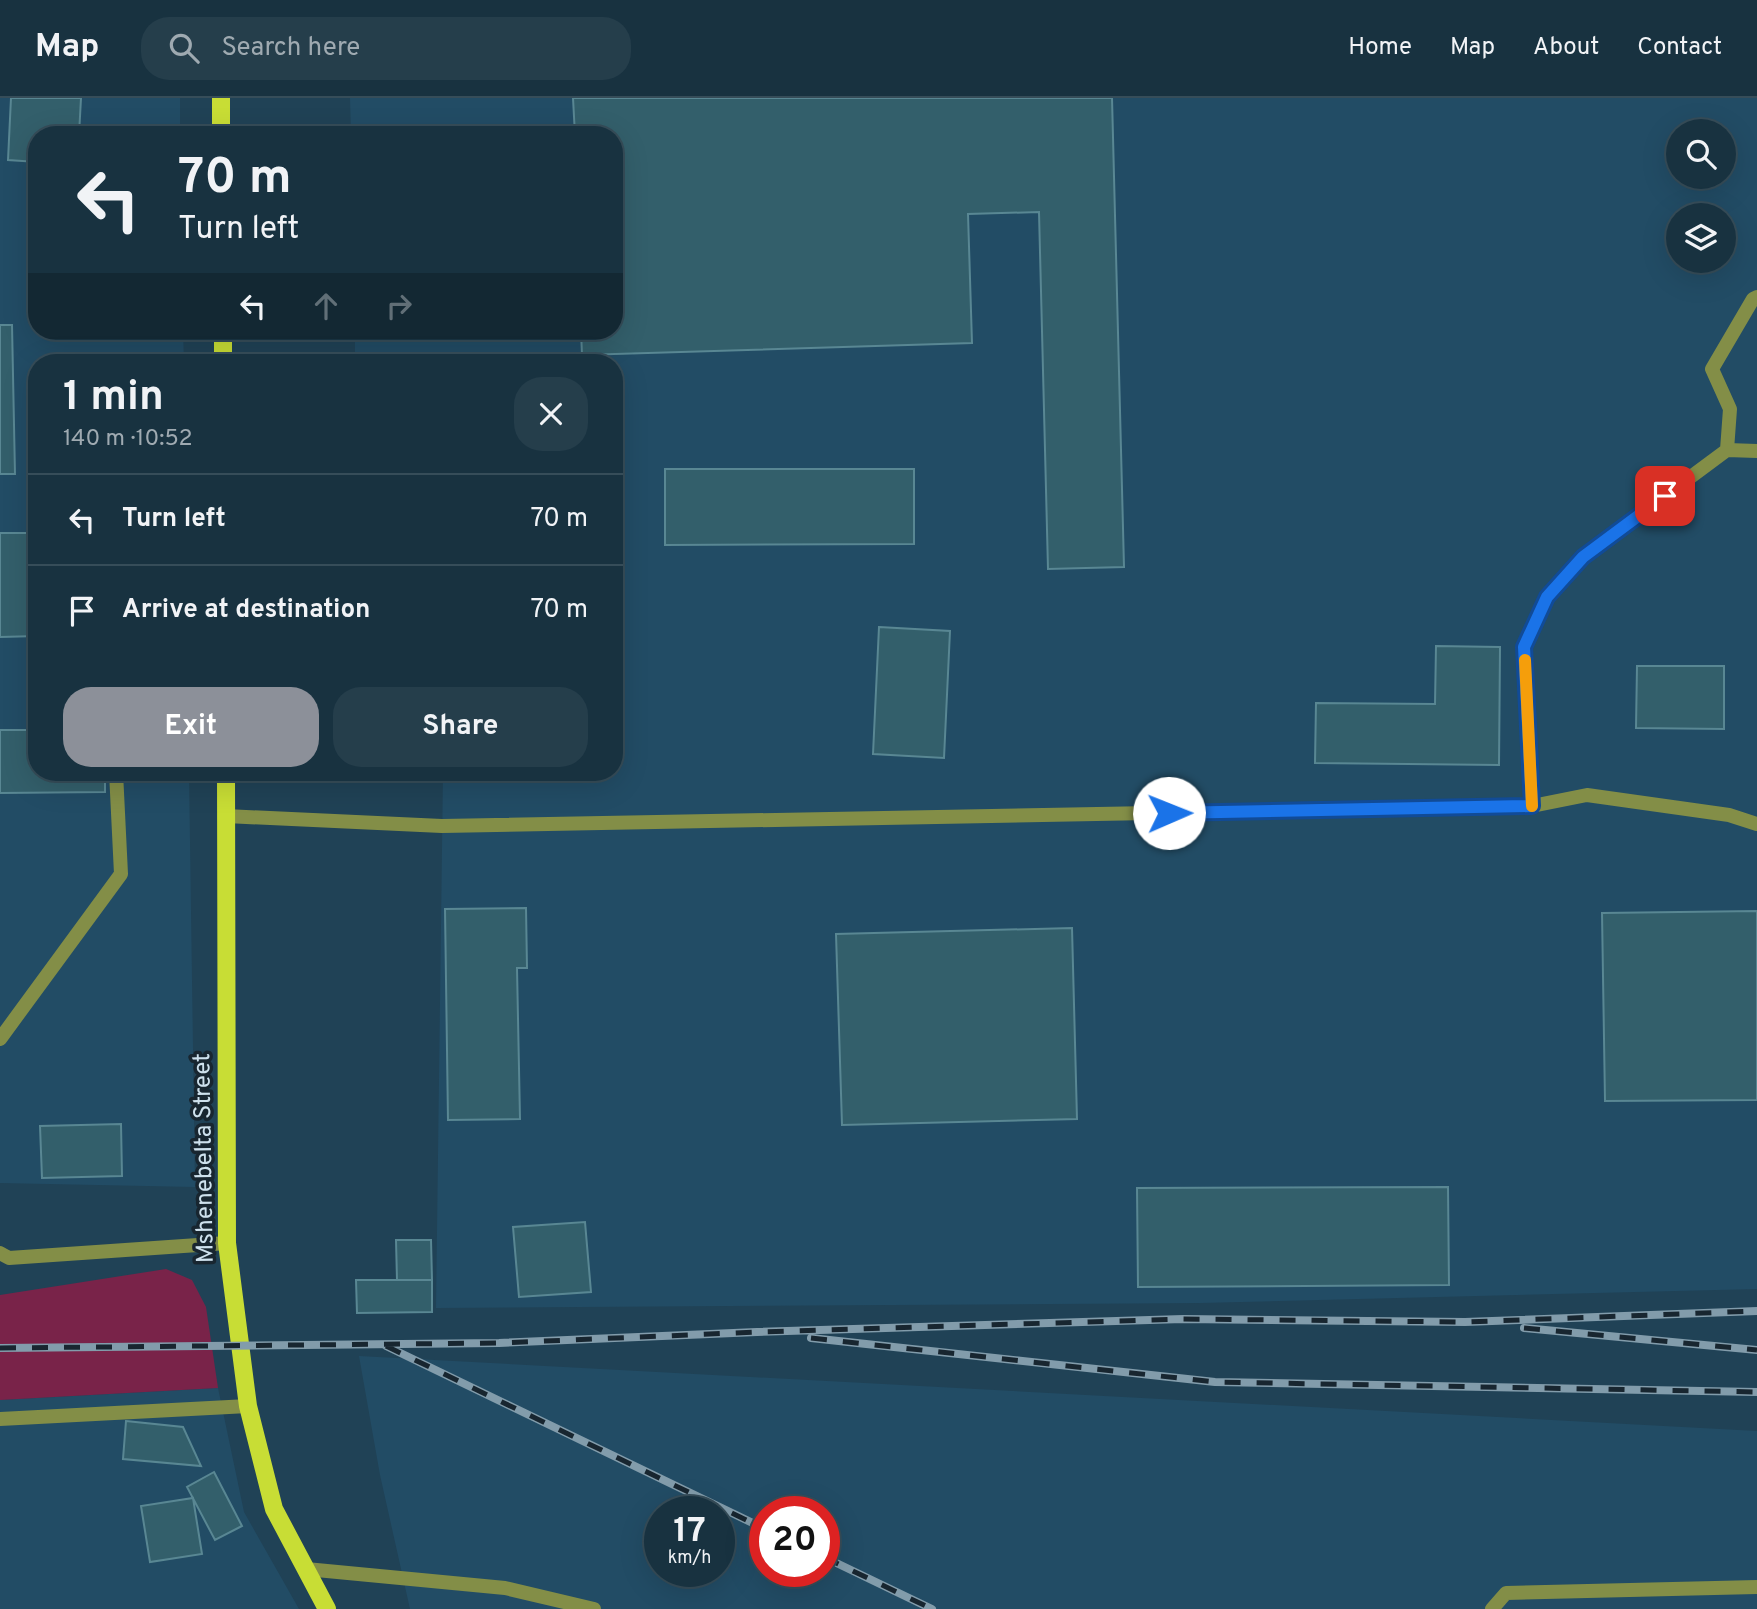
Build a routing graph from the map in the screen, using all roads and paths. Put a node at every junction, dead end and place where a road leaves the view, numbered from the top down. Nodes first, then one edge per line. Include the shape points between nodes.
1 (221, 98) edge
2 (221, 126) edge
3 (1757, 297) edge
4 (1727, 450) junction
5 (1757, 450) edge
6 (117, 781) edge
7 (226, 781) edge
8 (1532, 806) junction
9 (226, 816) junction
10 (1757, 824) edge
11 (0, 1039) edge
12 (227, 1243) junction
13 (0, 1254) edge
14 (248, 1406) junction
15 (0, 1419) edge
16 (306, 1569) junction
17 (1757, 1587) edge
18 (327, 1609) edge
19 (594, 1609) edge
20 (1492, 1609) edge

1 - 2 main road
3 - 4 lane via 1712,369 1730,409
4 - 5 lane
4 - 8 lane via 1583,557 1547,597 1524,647
6 - 11 lane via 121,874
7 - 9 main road, Mshenebelta Street
8 - 9 lane via 442,826
8 - 10 lane via 1587,795 1729,815
9 - 12 main road, Mshenebelta Street
12 - 13 lane via 9,1258
12 - 14 main road, Mshenebelta Street
14 - 15 lane
14 - 16 main road, Mshenebelta Street via 274,1509
16 - 18 main road, Mshenebelta Street
16 - 19 lane via 505,1588
17 - 20 lane via 1506,1594

